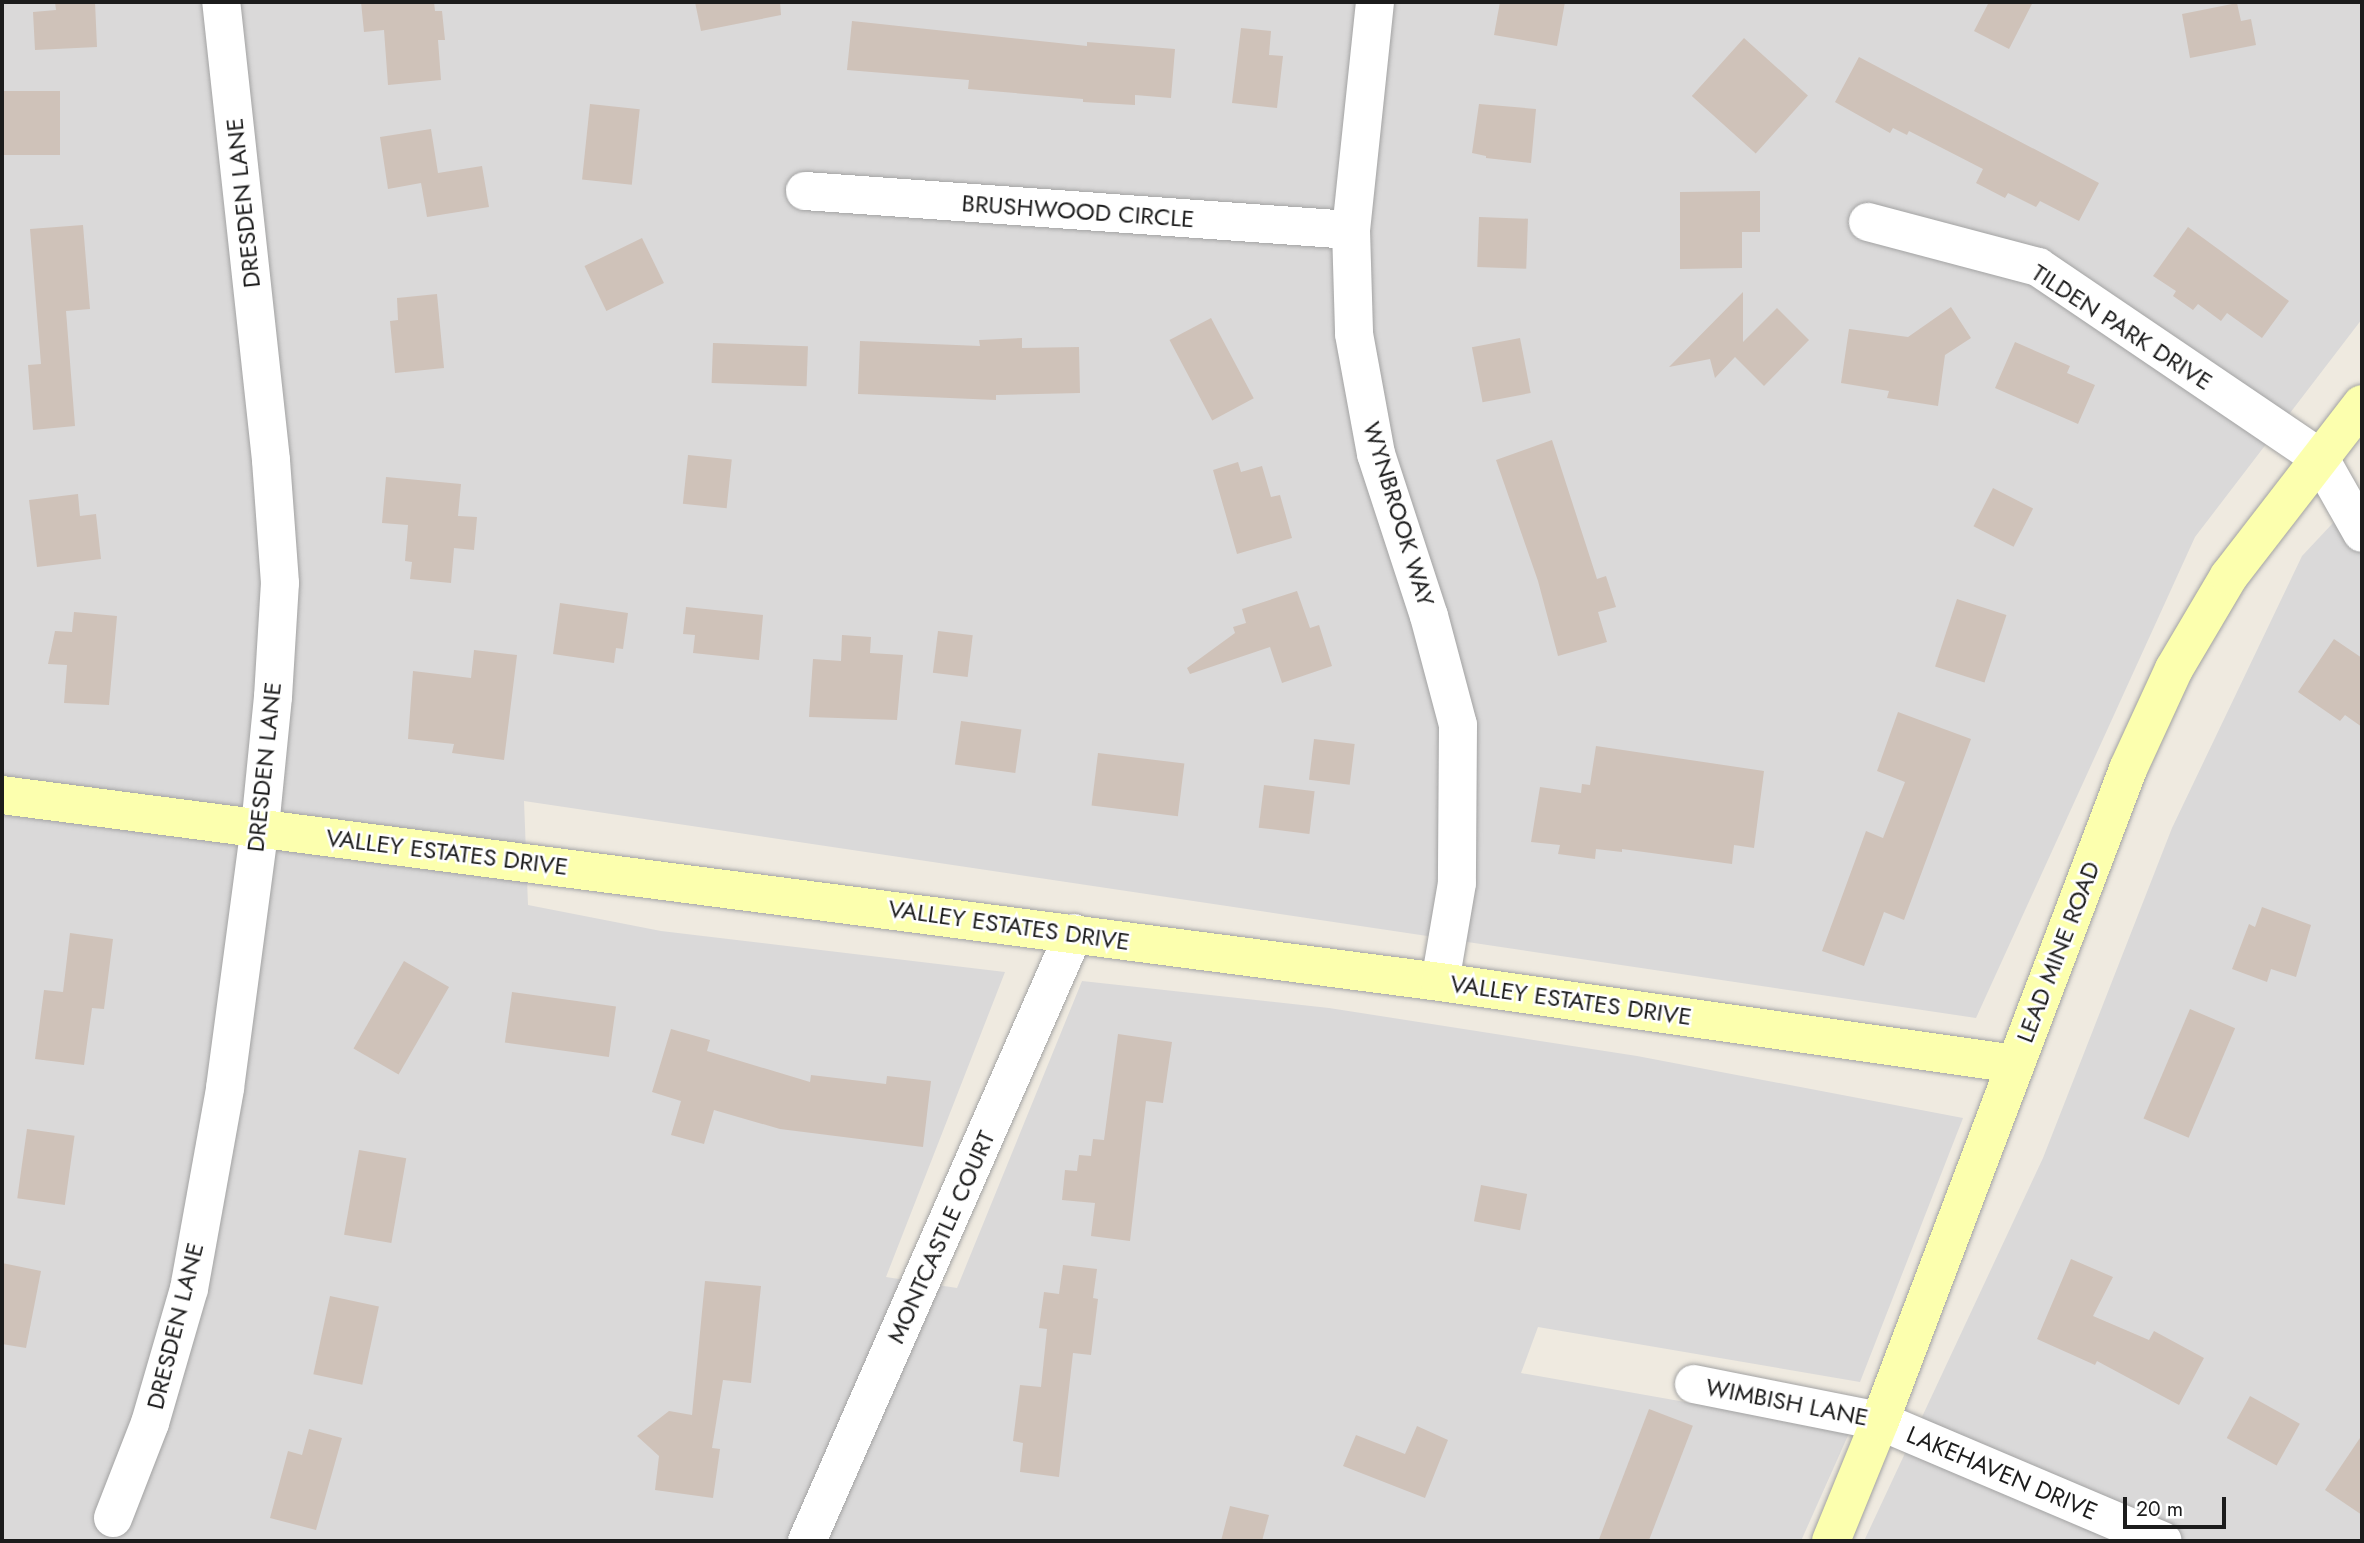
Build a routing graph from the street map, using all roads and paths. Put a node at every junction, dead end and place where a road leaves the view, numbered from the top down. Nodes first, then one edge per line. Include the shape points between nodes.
1 (221, 2) edge
2 (1375, 2) edge
3 (805, 191) dead end
4 (1868, 222) dead end
5 (1351, 230) junction
6 (2362, 404) edge
7 (2319, 457) junction
8 (2362, 533) edge
9 (2, 795) edge
10 (260, 827) junction
11 (1074, 933) junction
12 (1440, 982) junction
13 (2015, 1064) junction
14 (1694, 1384) dead end
15 (1880, 1421) junction
16 (113, 1518) dead end
17 (807, 1541) edge
18 (1831, 1541) edge
19 (2163, 1541) edge

1 - 10 street, DRESDEN LANE via 280,583
2 - 5 street, WYNBROOK WAY
3 - 5 street, BRUSHWOOD CIRCLE
4 - 7 street, TILDEN PARK DRIVE via 2038,267
5 - 12 street, WYNBROOK WAY via 1354,334 1376,454 1429,616 1458,725 1457,883
6 - 7 street, LEAD MINE ROAD
7 - 8 street
7 - 13 street, LEAD MINE ROAD via 2229,576 2174,669 2129,769
9 - 10 street, VALLEY ESTATES DRIVE
10 - 11 street, VALLEY ESTATES DRIVE
10 - 16 street, DRESDEN LANE via 225,1088 189,1289 150,1423
11 - 12 street, VALLEY ESTATES DRIVE
11 - 17 street, MONTCASTLE COURT
12 - 13 street, VALLEY ESTATES DRIVE
13 - 15 street, LEAD MINE ROAD
14 - 15 street, WIMBISH LANE
15 - 18 street, LEAD MINE ROAD
15 - 19 street, LAKEHAVEN DRIVE

